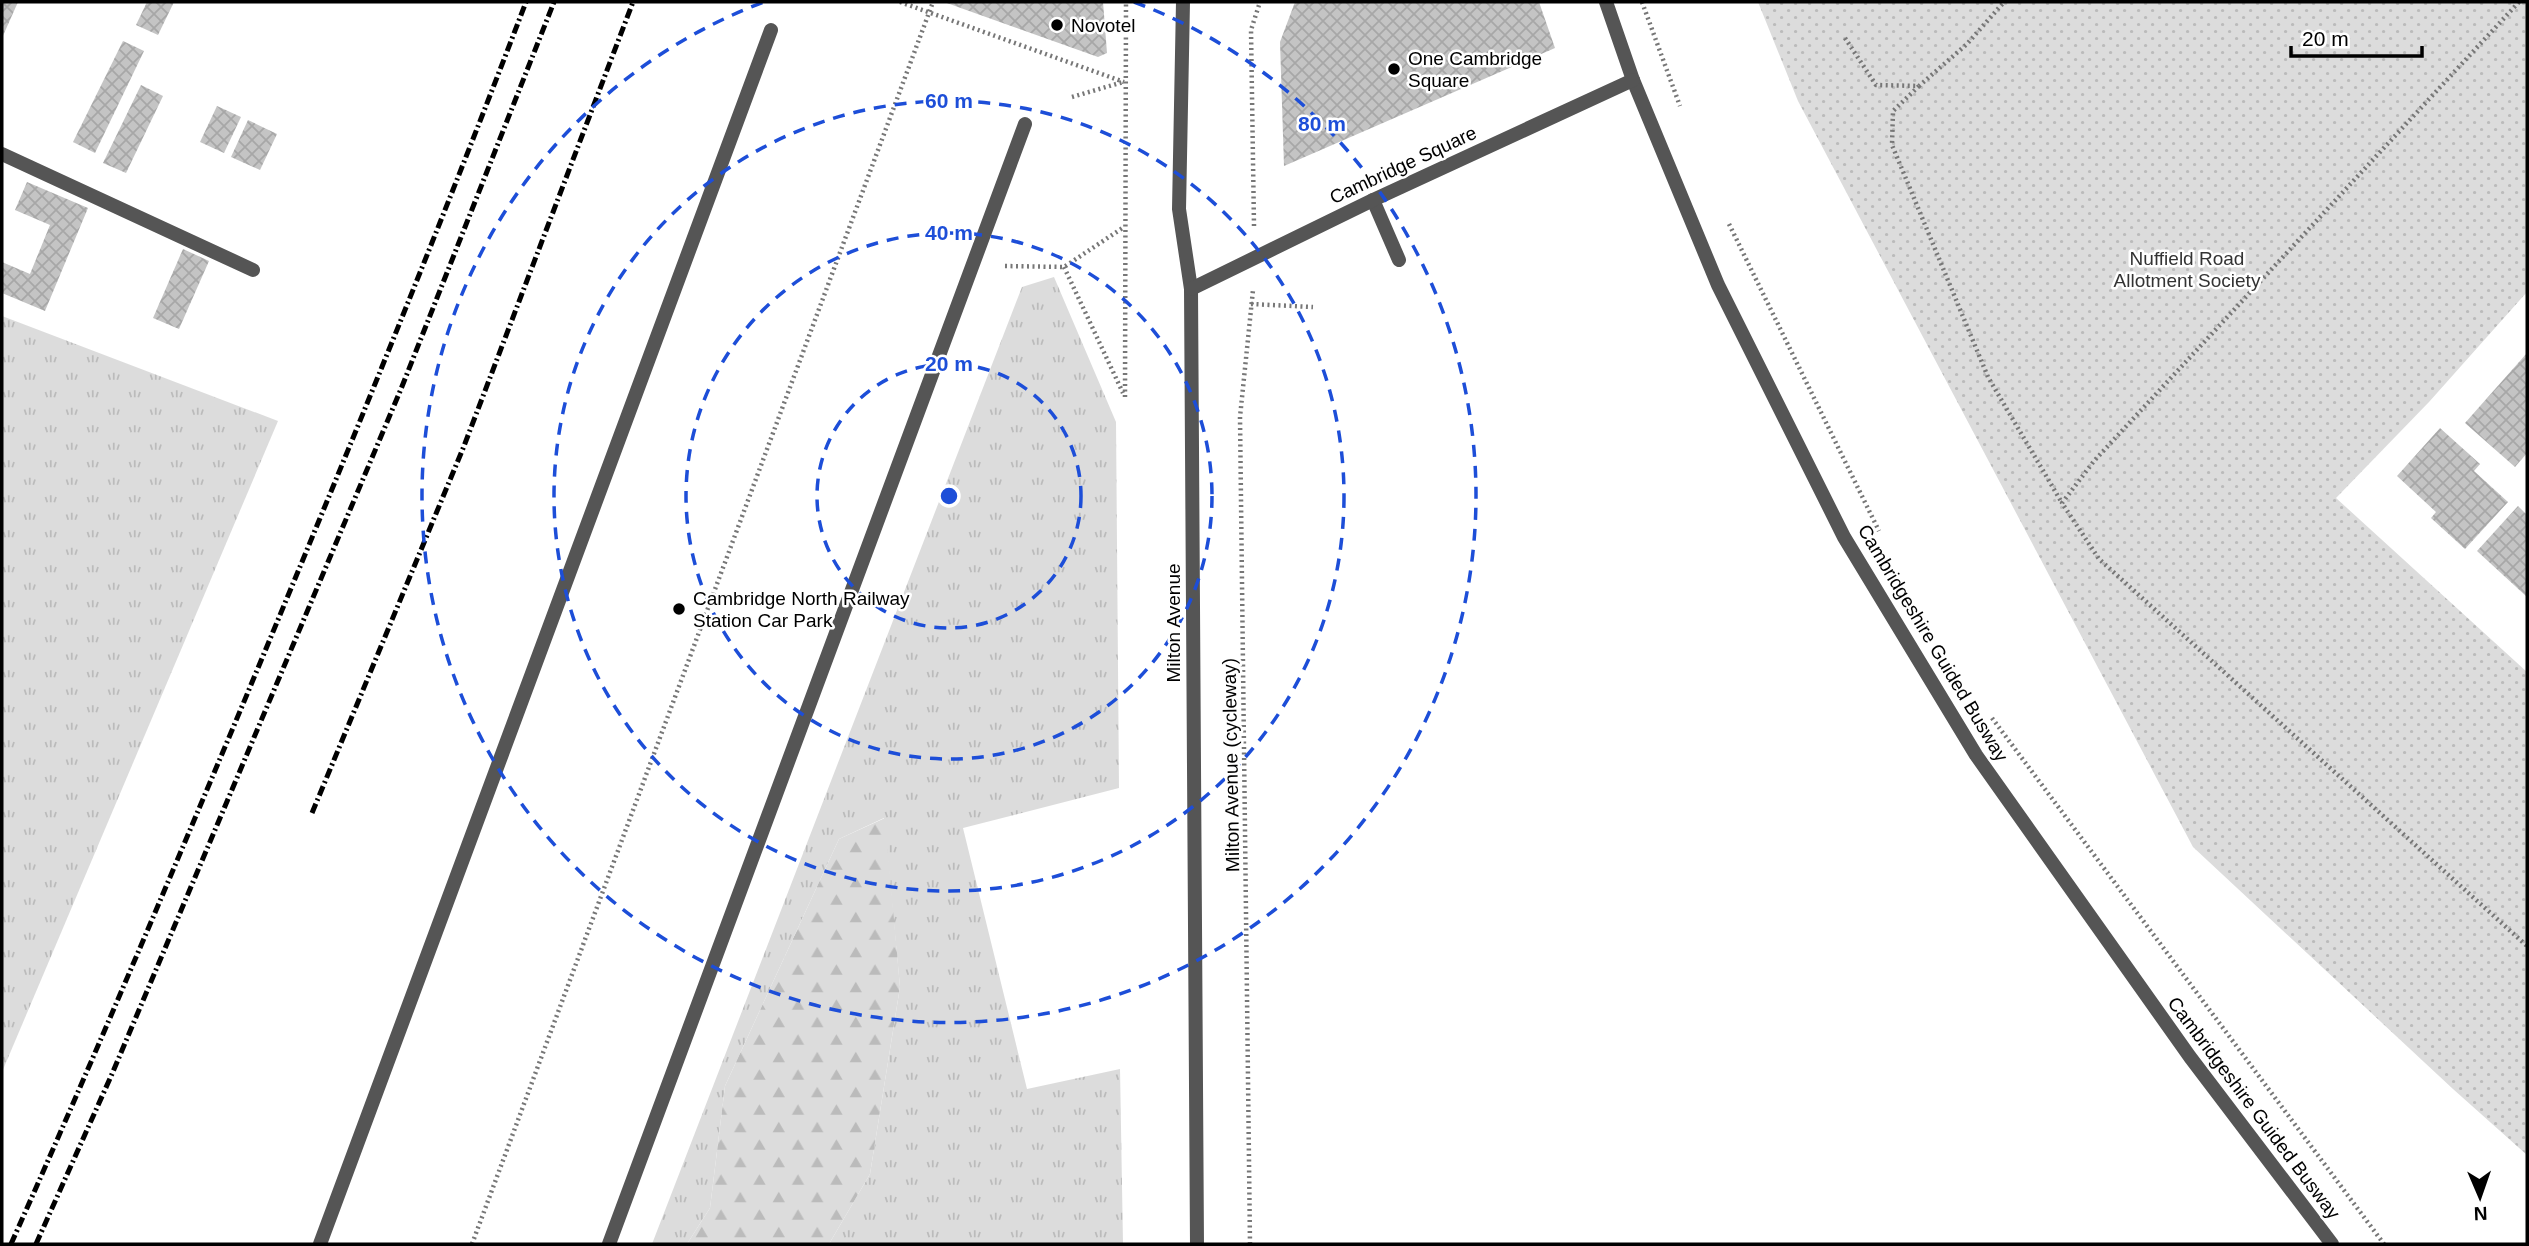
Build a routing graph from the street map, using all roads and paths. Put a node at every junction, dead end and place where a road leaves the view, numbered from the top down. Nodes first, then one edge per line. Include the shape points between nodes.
1 (900, 2) edge
2 (933, 2) edge
3 (1126, 2) edge
4 (1183, 2) edge
5 (1261, 2) edge
6 (1606, 2) edge
7 (1642, 2) edge
8 (2004, 2) edge
9 (2519, 2) edge
10 (929, 12) junction
11 (771, 30) dead end
12 (1845, 38) dead end
13 (1633, 80) junction
14 (1124, 82) junction
15 (1919, 86) junction
16 (1072, 97) dead end
17 (1684, 116) dead end
18 (1025, 124) dead end
19 (2, 154) edge
20 (1373, 200) junction
21 (1725, 217) dead end
22 (1125, 227) junction
23 (1254, 234) dead end
24 (975, 258) junction
25 (1399, 260) dead end
26 (1064, 267) junction
27 (253, 270) dead end
28 (1254, 287) dead end
29 (1191, 289) junction
30 (1251, 304) junction
31 (1313, 307) dead end
32 (2062, 503) junction
33 (1880, 533) dead end
34 (1989, 713) dead end
35 (2527, 946) edge
36 (320, 1244) edge
37 (472, 1244) edge
38 (609, 1244) edge
39 (1197, 1244) edge
40 (1250, 1244) edge
41 (2332, 1244) edge
42 (2384, 1244) edge

1 - 10 path
2 - 10 path
3 - 14 path
4 - 29 street, Milton Avenue via 1180,212
5 - 23 path via 1251,30
6 - 13 street, Cambridgeshire Guided Busway
7 - 17 path
8 - 15 path via 1967,44
9 - 32 path via 2094,460
10 - 14 path
10 - 37 path
11 - 36 street
12 - 15 path via 1876,85
13 - 20 street, Cambridge Square
13 - 41 street, Cambridgeshire Guided Busway via 1718,285 1851,549 1976,755 2190,1057
14 - 16 path
14 - 22 path
15 - 32 path via 1894,111 1892,145 1988,377
18 - 24 street
19 - 27 street
20 - 25 street
20 - 29 street, Cambridge Square
21 - 33 path
22 - 26 path
22 - 26 path via 1125,397
24 - 26 path via 1005,266
24 - 38 street
28 - 30 path, Milton Avenue (cycleway)
29 - 39 street, Milton Avenue
30 - 31 path
30 - 40 path, Milton Avenue (cycleway) via 1240,417
32 - 35 path via 2099,559
34 - 42 path

